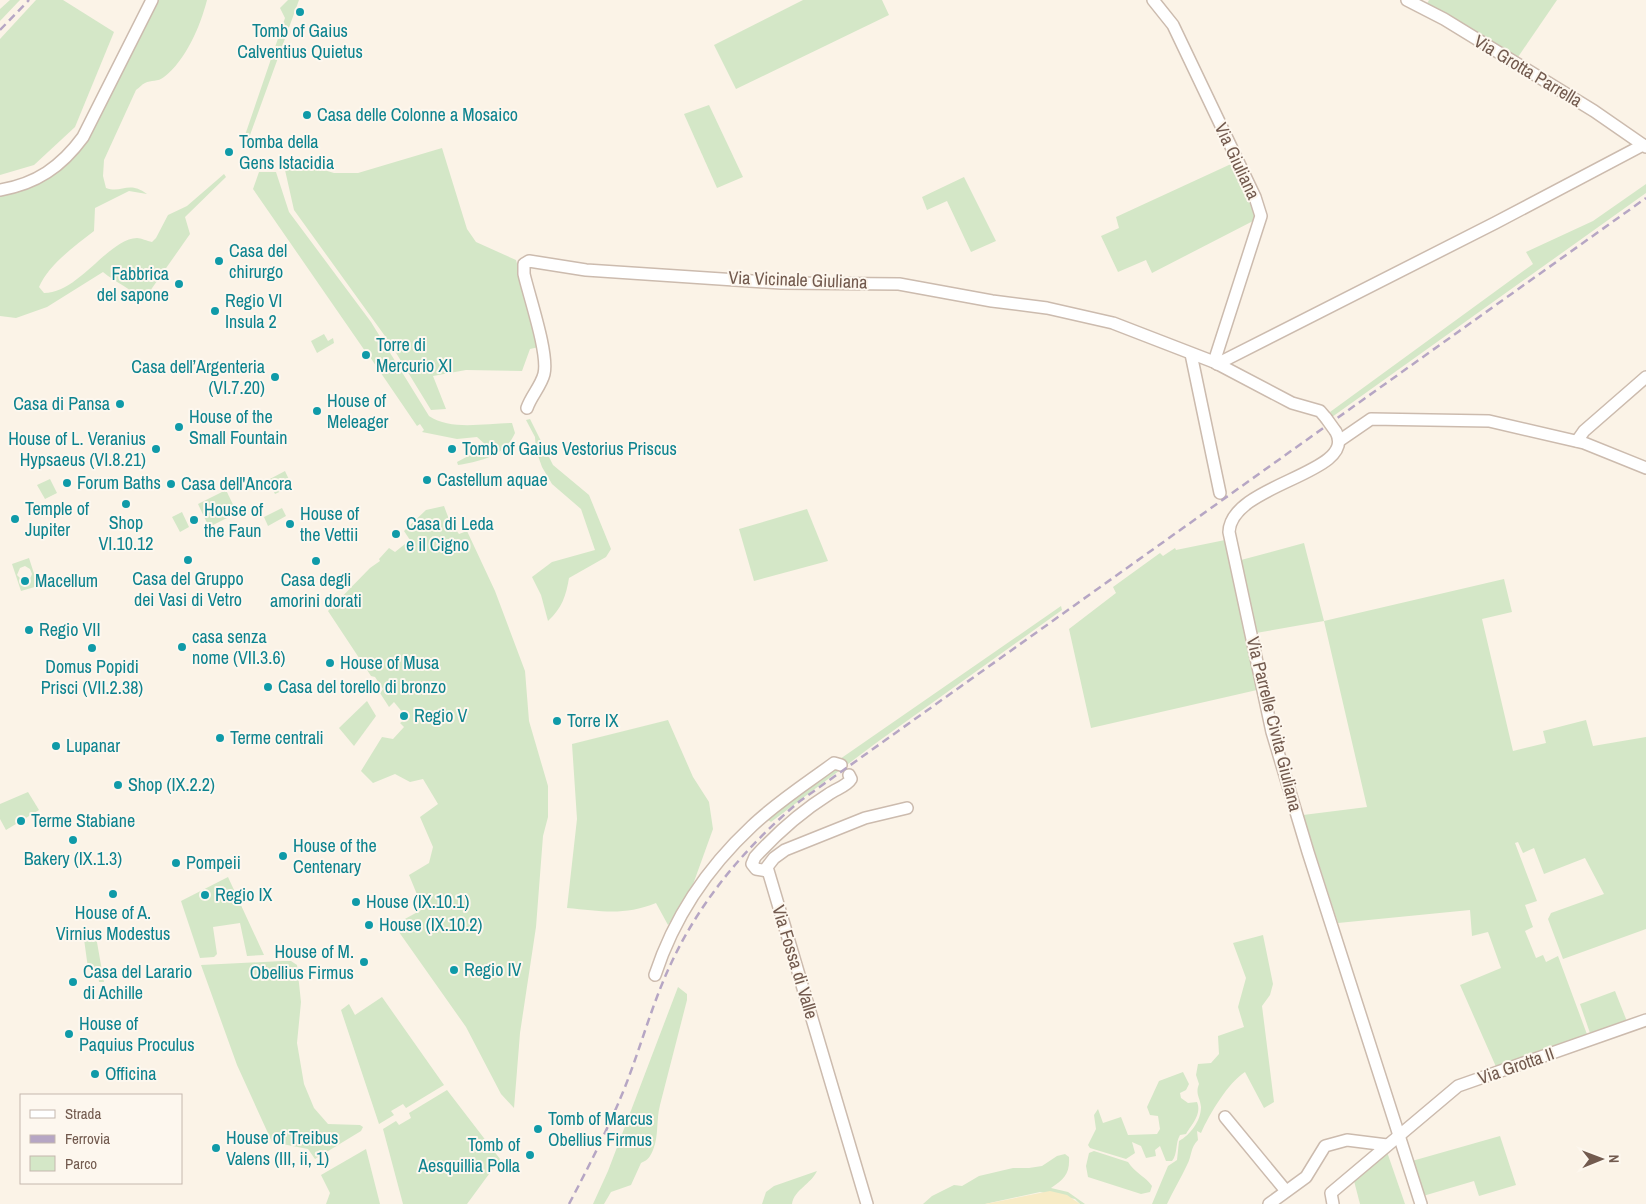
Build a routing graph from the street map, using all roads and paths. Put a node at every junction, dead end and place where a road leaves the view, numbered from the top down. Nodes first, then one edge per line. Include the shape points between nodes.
1 (152, 0) edge
2 (1153, 0) edge
3 (1407, 0) edge
4 (1644, 146) edge
5 (0, 190) edge
6 (1191, 354) junction
7 (1216, 363) junction
8 (1646, 377) edge
9 (527, 408) dead end
10 (1338, 436) junction
11 (1577, 441) junction
12 (1646, 468) edge
13 (1220, 493) dead end
14 (841, 765) dead end
15 (849, 775) dead end
16 (907, 808) dead end
17 (767, 871) junction
18 (655, 975) dead end
19 (1646, 1020) edge
20 (1225, 1117) dead end
21 (1398, 1134) junction
22 (1387, 1145) junction
23 (1286, 1191) junction
24 (867, 1204) edge
25 (1268, 1204) edge
26 (1333, 1204) edge
27 (1421, 1204) edge

1 - 5 street via 73,151 39,179
2 - 7 street, Via Giuliana via 1173,25 1255,197 1261,216
3 - 4 street, Via Grotta Parrella via 1594,111
4 - 7 street
6 - 7 street, Via Vicinale Giuliana
6 - 9 street, Via Vicinale Giuliana via 1095,318 915,286 781,283 586,270 529,261 524,264 524,274 545,370
6 - 13 street
7 - 10 street, bridge via 1292,403 1320,411
8 - 11 street
10 - 11 street via 1371,419 1489,422
10 - 21 street, Via Parrelle Civita Giuliana via 1335,454 1325,464 1281,483 1235,514 1229,532 1272,732
11 - 12 street
14 - 18 street via 834,763 753,825 716,865 676,920
15 - 17 street via 849,783 828,794 794,820 755,856 752,864 756,869
16 - 17 street via 865,818 785,850 774,858
17 - 24 street, Via Fossa di Valle
19 - 21 street, Via Grotta II via 1458,1086
20 - 23 street
21 - 22 street, Via Grotta II
21 - 27 street, Via Parrelle Civita Giuliana
22 - 23 street via 1347,1140 1325,1146 1306,1177
22 - 26 street, Via Grotta II via 1331,1193
23 - 25 street

